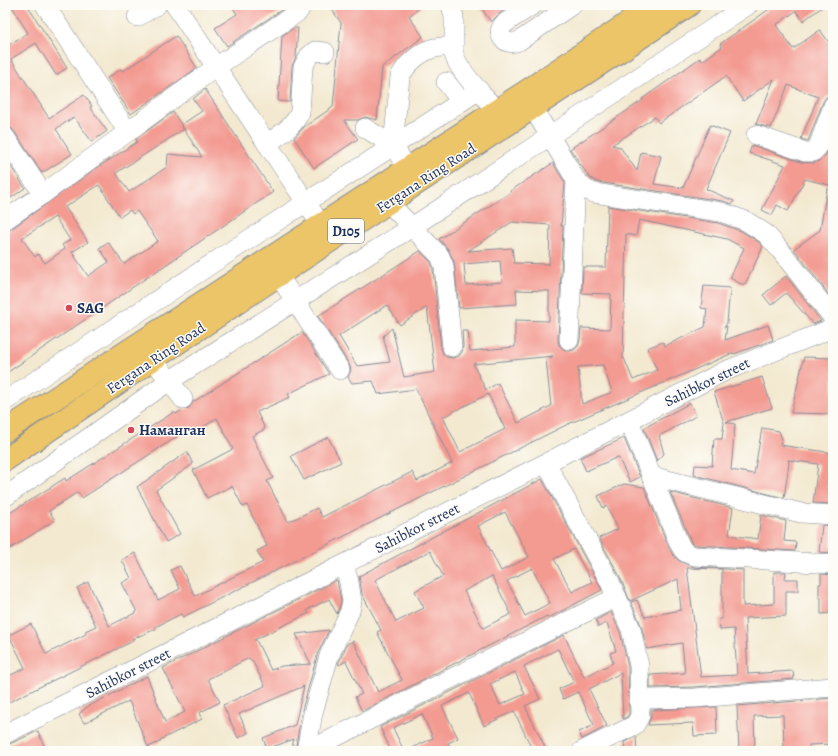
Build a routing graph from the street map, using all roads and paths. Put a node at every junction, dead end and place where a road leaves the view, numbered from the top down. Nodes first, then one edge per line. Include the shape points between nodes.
1 (45, 5) edge
2 (157, 5) edge
3 (175, 5) edge
4 (302, 5) edge
5 (452, 5) edge
6 (533, 5) edge
7 (572, 5) edge
8 (655, 5) edge
9 (689, 5) edge
10 (748, 5) edge
11 (137, 17) dead end
12 (454, 48) junction
13 (325, 52) dead end
14 (216, 67) junction
15 (446, 82) dead end
16 (479, 90) junction
17 (461, 101) junction
18 (833, 106) edge
19 (533, 108) junction
20 (496, 110) junction
21 (365, 128) dead end
22 (128, 132) junction
23 (756, 134) dead end
24 (550, 136) junction
25 (5, 137) edge
26 (267, 144) junction
27 (393, 146) junction
28 (10, 154) edge
29 (408, 168) junction
30 (576, 180) junction
31 (43, 194) junction
32 (306, 202) junction
33 (388, 202) junction
34 (5, 220) edge
35 (321, 225) junction
36 (412, 228) junction
37 (228, 253) junction
38 (243, 276) junction
39 (279, 276) junction
40 (295, 300) junction
41 (157, 301) junction
42 (833, 318) edge
43 (171, 323) junction
44 (833, 328) edge
45 (569, 340) dead end
46 (89, 346) junction
47 (452, 347) dead end
48 (153, 359) junction
49 (102, 367) junction
50 (340, 370) dead end
51 (169, 381) junction
52 (23, 389) junction
53 (182, 399) dead end
54 (5, 402) edge
55 (36, 411) junction
56 (629, 420) junction
57 (5, 431) edge
58 (5, 460) edge
59 (546, 463) junction
60 (651, 476) junction
61 (5, 497) edge
62 (833, 515) edge
63 (833, 564) edge
64 (344, 565) junction
65 (617, 597) junction
66 (833, 687) edge
67 (639, 701) junction
68 (5, 734) edge
69 (307, 751) edge
70 (582, 751) edge

1 - 22 street
2 - 11 street
3 - 14 street
4 - 14 street via 298,12
5 - 12 street
6 - 7 street via 504,25 501,34 506,42 519,41
8 - 20 highway, Fergana Ring Road / D105
9 - 19 highway, Fergana Ring Road / D105
10 - 24 street
12 - 16 street via 455,60
12 - 27 street via 427,50 402,72
13 - 26 street via 315,51 303,67 300,112 297,119
14 - 22 street
14 - 26 street
15 - 17 street
16 - 17 street
16 - 20 street
17 - 27 street
18 - 23 street via 818,147 813,152 805,152
19 - 24 street
19 - 33 highway, Fergana Ring Road / D105
20 - 29 highway, Fergana Ring Road / D105
21 - 27 street
22 - 31 street
24 - 30 street
24 - 36 street
25 - 28 street
26 - 32 street
27 - 29 street
27 - 32 street
28 - 31 street
29 - 35 highway, Fergana Ring Road / D105
30 - 42 street via 585,189 594,193 721,212 746,221 766,234
30 - 45 street
31 - 34 street
32 - 35 street
32 - 37 street
33 - 36 street
33 - 39 highway, Fergana Ring Road / D105
35 - 38 highway, Fergana Ring Road / D105
36 - 40 street
36 - 47 street via 440,256 444,266
37 - 38 street
37 - 41 street
38 - 43 highway, Fergana Ring Road / D105
39 - 40 street
39 - 48 highway, Fergana Ring Road / D105
40 - 50 street
40 - 51 street
41 - 43 street
41 - 46 street
43 - 49 highway, Fergana Ring Road / D105
44 - 56 street, Sahibkor street via 724,371
46 - 49 street
46 - 52 street
48 - 51 street
48 - 58 highway, Fergana Ring Road / D105
49 - 55 highway, Fergana Ring Road / D105
51 - 53 street
51 - 61 street
52 - 54 street
52 - 55 street
55 - 57 highway, Fergana Ring Road / D105
56 - 59 street, Sahibkor street
56 - 60 street
59 - 64 street, Sahibkor street
59 - 65 street
60 - 62 street via 801,513
60 - 63 street via 682,550 687,554
64 - 68 street, Sahibkor street
64 - 69 street via 352,601 350,611 329,656 312,713
65 - 67 street via 631,629 636,651 639,666
65 - 69 street
66 - 67 street
67 - 70 street via 640,716 634,725

